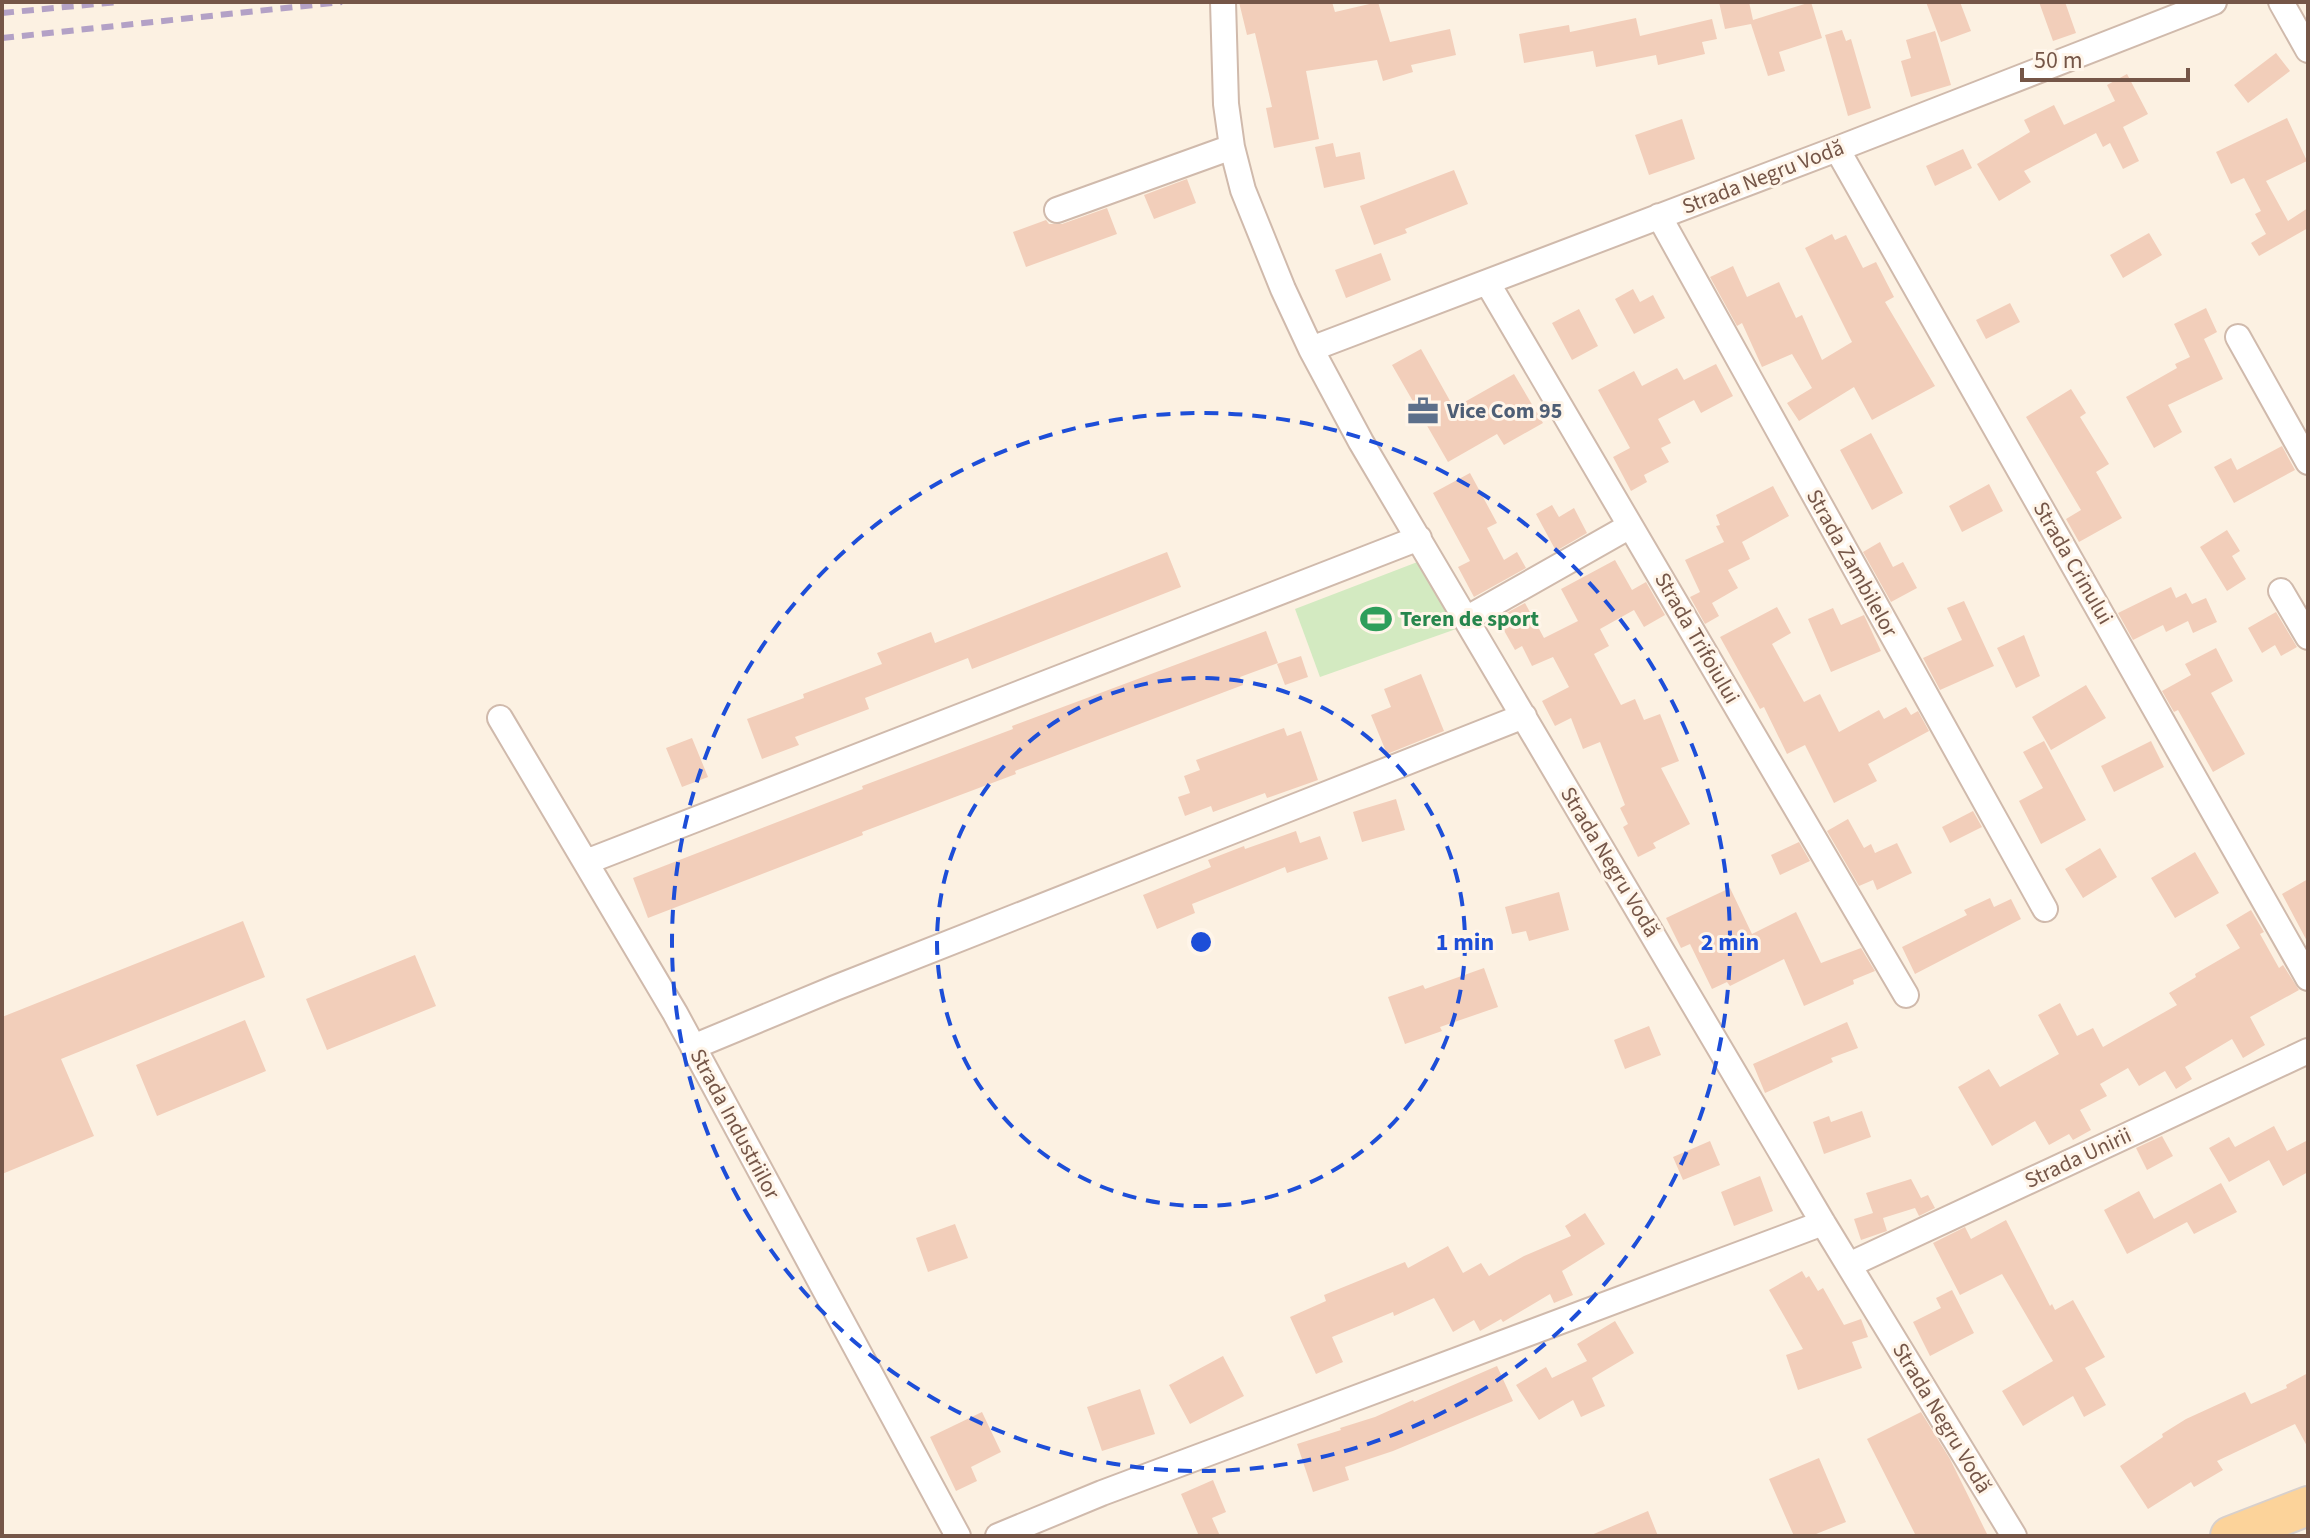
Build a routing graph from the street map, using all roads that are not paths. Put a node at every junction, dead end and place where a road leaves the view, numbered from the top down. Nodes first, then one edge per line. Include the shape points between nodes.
1 (1223, 2) edge
2 (2214, 2) edge
3 (2281, 2) edge
4 (2308, 50) edge
5 (1232, 147) junction
6 (1837, 149) junction
7 (1057, 210) dead end
8 (1659, 216) junction
9 (1487, 282) junction
10 (2238, 337) dead end
11 (1311, 349) junction
12 (2308, 462) edge
13 (1630, 526) junction
14 (1419, 538) junction
15 (2281, 591) dead end
16 (1466, 619) junction
17 (2308, 637) edge
18 (1524, 716) junction
19 (500, 718) dead end
20 (586, 862) junction
21 (2045, 909) dead end
22 (2308, 978) edge
23 (1906, 995) dead end
24 (693, 1047) junction
25 (2308, 1051) edge
26 (1823, 1223) junction
27 (1849, 1265) junction
28 (2308, 1506) edge
29 (958, 1536) edge
30 (998, 1536) edge
31 (2014, 1536) edge
32 (2230, 1536) edge

1 - 5 street, Strada Negru Vodă
2 - 6 street, Strada Negru Vodă
3 - 4 street
5 - 7 street
5 - 11 street, Strada Negru Vodă via 1259,234
6 - 8 street, Strada Negru Vodă
6 - 22 street, Strada Crinului
8 - 9 street, Strada Negru Vodă
8 - 21 street, Strada Zambilelor
9 - 11 street, Strada Negru Vodă
9 - 13 street, Strada Trifoiului
10 - 12 street
11 - 14 street, Strada Negru Vodă
13 - 16 street
13 - 23 street, Strada Trifoiului
14 - 16 street, Strada Negru Vodă
14 - 20 street
15 - 17 street
16 - 18 street, Strada Negru Vodă
18 - 24 street
18 - 26 street, Strada Negru Vodă
19 - 20 street, Strada Industriilor
20 - 24 street, Strada Industriilor
24 - 29 street, Strada Industriilor
25 - 27 street, Strada Unirii
26 - 27 street, Strada Negru Vodă
26 - 30 street
27 - 31 street, Strada Negru Vodă
28 - 32 main road

